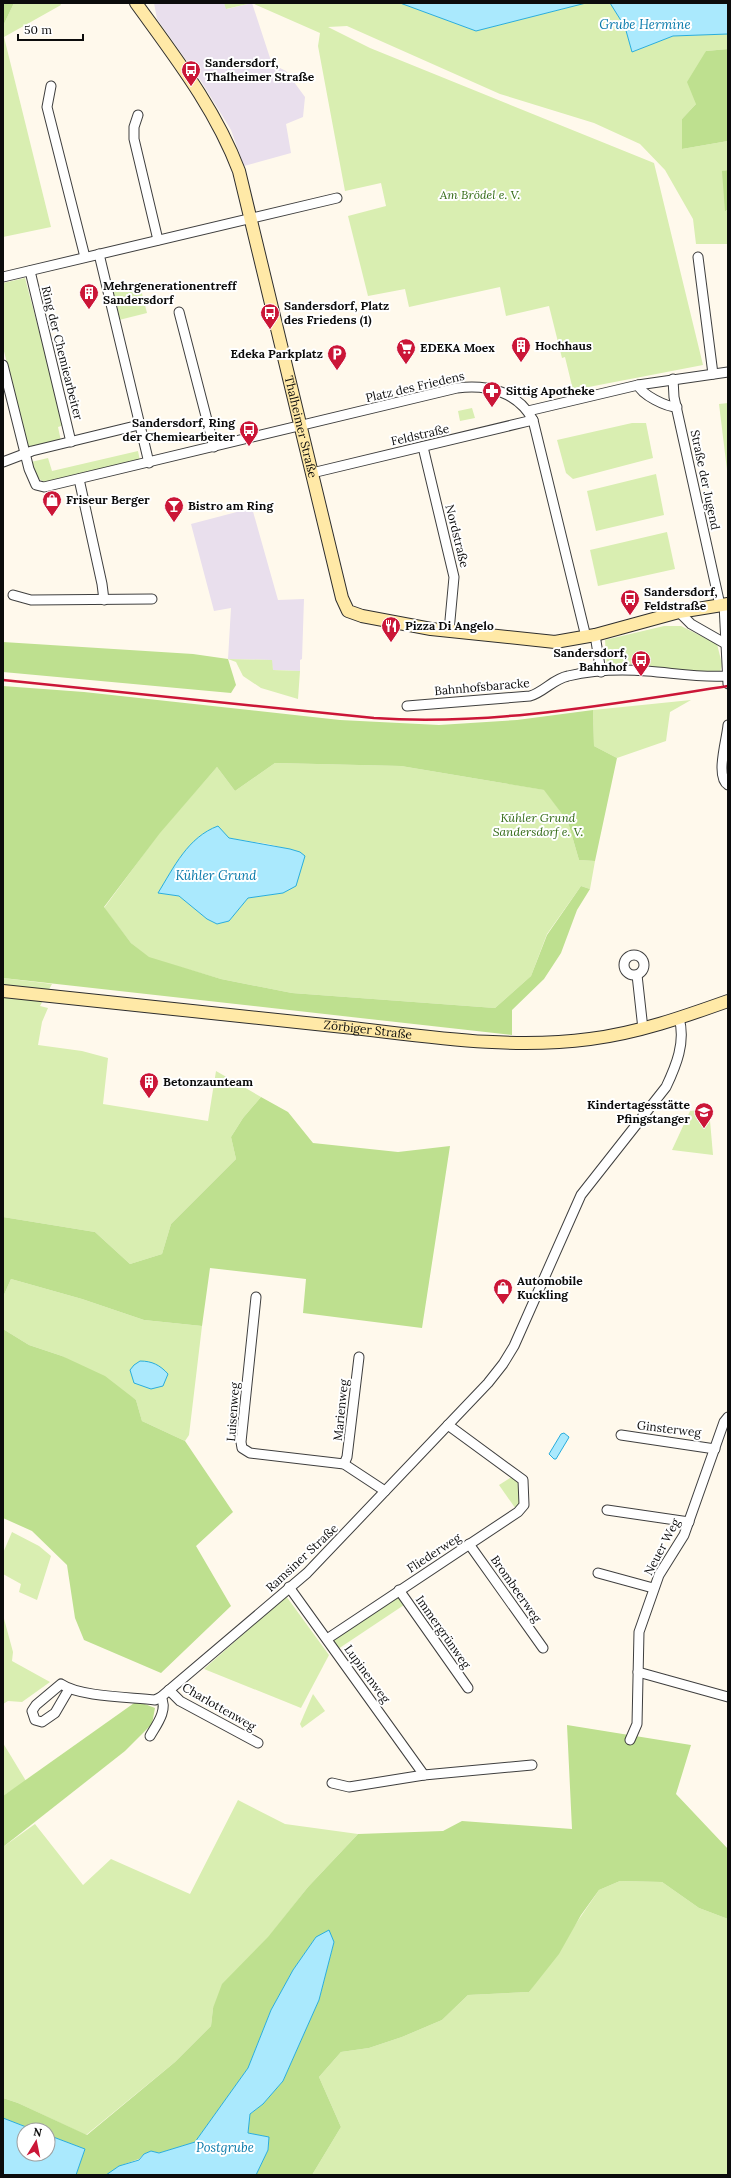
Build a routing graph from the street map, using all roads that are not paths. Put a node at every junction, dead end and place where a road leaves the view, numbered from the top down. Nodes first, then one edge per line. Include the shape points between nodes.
1 (136, 3) edge
2 (51, 86) dead end
3 (138, 115) dead end
4 (337, 198) dead end
5 (251, 218) junction
6 (158, 240) junction
7 (99, 254) junction
8 (85, 257) junction
9 (698, 257) dead end
10 (30, 270) junction
11 (3, 277) edge
12 (179, 312) dead end
13 (3, 365) edge
14 (728, 372) edge
15 (713, 374) junction
16 (673, 379) junction
17 (638, 385) junction
18 (677, 407) junction
19 (528, 411) junction
20 (533, 420) junction
21 (140, 426) junction
22 (301, 426) junction
23 (71, 442) junction
24 (214, 447) junction
25 (423, 447) junction
26 (25, 454) junction
27 (3, 462) edge
28 (149, 463) junction
29 (312, 473) junction
30 (79, 479) junction
31 (13, 595) dead end
32 (152, 599) dead end
33 (104, 600) junction
34 (724, 604) edge
35 (679, 612) junction
36 (449, 631) junction
37 (590, 636) junction
38 (726, 644) junction
39 (601, 672) junction
40 (728, 680) edge
41 (407, 706) dead end
42 (728, 725) edge
43 (728, 785) edge
44 (637, 974) dead end
45 (3, 991) edge
46 (728, 1001) edge
47 (679, 1018) junction
48 (644, 1029) junction
49 (256, 1297) dead end
50 (359, 1357) dead end
51 (728, 1417) edge
52 (448, 1425) junction
53 (621, 1435) dead end
54 (714, 1448) junction
55 (344, 1464) junction
56 (386, 1491) junction
57 (607, 1510) dead end
58 (689, 1522) junction
59 (469, 1544) junction
60 (598, 1573) dead end
61 (289, 1587) junction
62 (654, 1588) junction
63 (399, 1590) junction
64 (327, 1639) junction
65 (543, 1648) dead end
66 (638, 1672) junction
67 (468, 1688) dead end
68 (69, 1689) dead end
69 (169, 1690) junction
70 (161, 1697) junction
71 (728, 1697) edge
72 (150, 1736) dead end
73 (630, 1740) dead end
74 (258, 1743) dead end
75 (532, 1765) dead end
76 (424, 1775) junction
77 (332, 1783) dead end

1 - 5 street, Thalheimer Straße via 194,82 216,120 239,171
2 - 8 street via 48,107
3 - 6 street via 134,139
4 - 5 street
5 - 6 street
5 - 22 street, Thalheimer Straße
6 - 7 street
7 - 8 street
7 - 21 street
8 - 10 street
9 - 15 street
10 - 11 street
10 - 23 street, Ring der Chemiearbeiter
12 - 24 street
13 - 26 street
14 - 15 street
15 - 16 street
16 - 17 street
16 - 18 street, Straße der Jugend
17 - 18 street via 648,395 669,406
17 - 19 street
18 - 34 street, Straße der Jugend
19 - 20 street
19 - 22 street, Platz des Friedens via 497,390 471,386
20 - 25 street, Feldstraße
20 - 37 street
21 - 23 street
21 - 28 street
22 - 24 street
22 - 29 street, Thalheimer Straße
23 - 26 street
24 - 28 street
25 - 29 street, Feldstraße
25 - 36 street, Nordstraße via 454,577
26 - 27 street
26 - 30 street via 36,485 50,486
28 - 30 street
29 - 36 street, Thalheimer Straße via 342,598 348,611 362,616
30 - 33 street
31 - 33 street via 31,600
32 - 33 street
34 - 35 street
34 - 38 street, Straße der Jugend
35 - 37 street
35 - 38 street via 691,624
36 - 37 street via 555,642
37 - 39 street
38 - 40 street, Straße der Jugend
39 - 40 street, Bahnhofsbaracke via 631,670
39 - 41 street, Bahnhofsbaracke via 560,678 544,690 530,696
42 - 43 street via 721,772 723,780
44 - 48 street
45 - 48 street, Zörbiger Straße via 500,1043 570,1042
46 - 47 street, Zörbiger Straße
47 - 48 street, Zörbiger Straße
47 - 52 street, Ramsiner Straße via 682,1040 675,1068 666,1087 581,1194 509,1355 488,1383
49 - 55 street, Luisenweg via 242,1448 250,1454
50 - 55 street, Marienweg
51 - 54 street, Neuer Weg
52 - 56 street, Ramsiner Straße
52 - 59 street, Fliederweg via 523,1480 524,1506
53 - 54 street, Ginsterweg
54 - 58 street, Neuer Weg
55 - 56 street, Luisenweg
56 - 61 street, Ramsiner Straße via 322,1558
57 - 58 street
58 - 62 street, Neuer Weg via 681,1543 659,1575
59 - 63 street, Fliederweg
59 - 65 street, Brombeerweg
60 - 62 street
61 - 64 street, Lupinenweg
61 - 69 street, Ramsiner Straße
62 - 66 street, Neuer Weg via 638,1636
63 - 64 street, Fliederweg
63 - 67 street, Immergrünweg
64 - 76 street, Lupinenweg
66 - 71 street
66 - 73 street, Neuer Weg via 638,1724
68 - 70 street via 155,1700
69 - 70 street, Ramsiner Straße
69 - 74 street, Charlottenweg via 180,1701
70 - 72 street via 164,1703 163,1712
75 - 76 street
76 - 77 street via 349,1786

